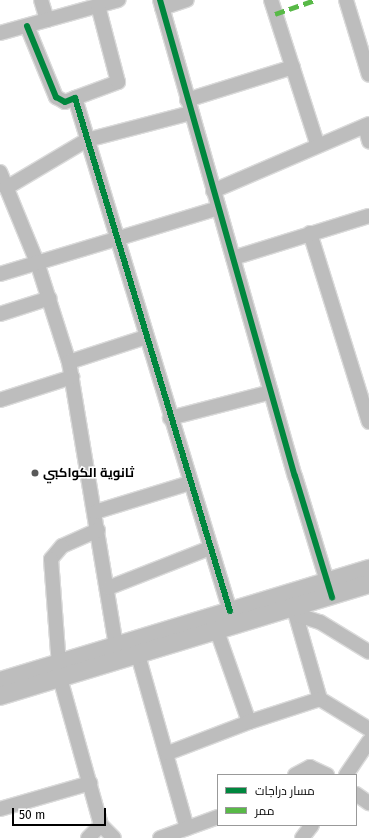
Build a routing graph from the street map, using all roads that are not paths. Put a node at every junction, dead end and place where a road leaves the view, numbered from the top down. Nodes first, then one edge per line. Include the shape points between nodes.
1 (41, 0) edge
2 (118, 0) edge
3 (187, 0) edge
4 (271, 0) edge
5 (346, 0) edge
6 (161, 4) edge
7 (98, 6) junction
8 (47, 20) junction
9 (27, 26) junction
10 (0, 33) edge
11 (293, 67) junction
12 (369, 76) edge
13 (75, 98) junction
14 (189, 106) junction
15 (367, 125) edge
16 (87, 140) junction
17 (369, 141) edge
18 (318, 146) junction
19 (2, 180) edge
20 (213, 191) junction
21 (218, 208) junction
22 (369, 216) edge
23 (310, 233) junction
24 (116, 238) junction
25 (233, 258) junction
26 (38, 262) junction
27 (0, 274) edge
28 (50, 298) junction
29 (0, 314) edge
30 (146, 337) junction
31 (69, 362) junction
32 (72, 377) junction
33 (271, 392) junction
34 (0, 400) edge
35 (170, 418) junction
36 (369, 422) edge
37 (190, 483) junction
38 (95, 512) junction
39 (98, 530) junction
40 (210, 548) junction
41 (368, 574) edge
42 (108, 588) junction
43 (330, 589) junction
44 (230, 611) junction
45 (295, 611) junction
46 (217, 631) junction
47 (116, 645) junction
48 (369, 652) edge
49 (138, 655) junction
50 (59, 671) junction
51 (0, 681) edge
52 (0, 696) edge
53 (320, 699) junction
54 (249, 722) junction
55 (369, 729) edge
56 (369, 741) edge
57 (168, 753) junction
58 (297, 774) edge
59 (325, 774) edge
60 (347, 774) edge
61 (90, 783) junction
62 (357, 795) edge
63 (369, 803) edge
64 (0, 809) edge
65 (217, 817) edge
66 (101, 825) junction
67 (311, 826) edge
68 (187, 828) junction
69 (88, 838) edge
70 (114, 838) edge
71 (160, 838) edge
72 (302, 838) edge

1 - 8 street
2 - 7 street
3 - 6 street
4 - 11 street
5 - 12 street
6 - 14 street
7 - 8 street
7 - 13 street via 118,82
8 - 9 street
9 - 10 street
9 - 13 street via 56,97 65,102
11 - 14 street
11 - 18 street
13 - 16 street
14 - 16 street
14 - 20 street
15 - 17 street
15 - 18 street
16 - 19 street
16 - 24 street
18 - 20 street
19 - 26 street
20 - 21 street
21 - 24 street
21 - 25 street
22 - 23 street
23 - 25 street
23 - 36 street
24 - 26 street
24 - 30 street
25 - 33 street
26 - 27 street
26 - 28 street
28 - 29 street
28 - 31 street
30 - 31 street
30 - 35 street
31 - 32 street
32 - 34 street
32 - 38 street
33 - 35 street
33 - 43 street
35 - 37 street
37 - 38 street
37 - 40 street
38 - 39 street
39 - 42 street
39 - 50 street via 62,546 51,559
40 - 42 street
40 - 44 street
41 - 43 main road
42 - 47 street
43 - 44 main road
43 - 45 main road
44 - 47 main road
45 - 46 main road
45 - 48 street via 320,622
45 - 53 street
46 - 49 main road
46 - 54 street
47 - 50 main road
49 - 50 main road
49 - 57 street
50 - 51 main road
50 - 52 main road
50 - 61 street
53 - 54 street
53 - 55 street
54 - 57 street
56 - 60 street
57 - 68 street
58 - 59 street via 310,767
61 - 64 street
61 - 66 street
62 - 63 street
65 - 68 street
66 - 69 street
66 - 70 street
67 - 72 street
68 - 71 street

